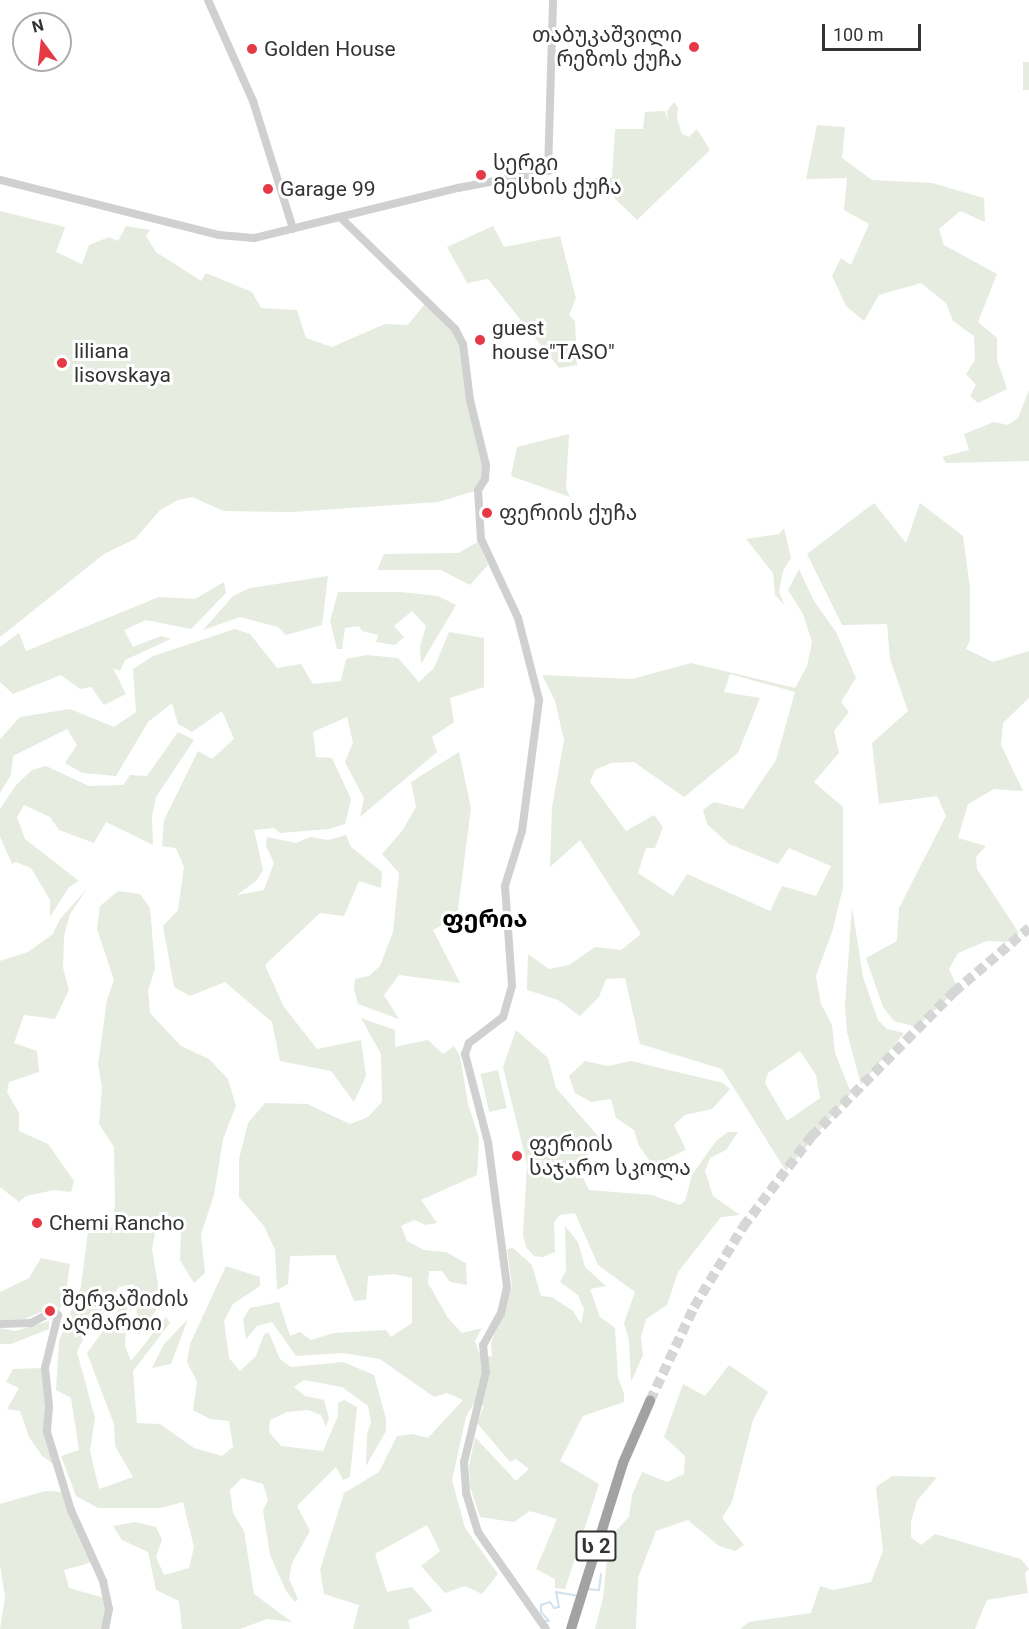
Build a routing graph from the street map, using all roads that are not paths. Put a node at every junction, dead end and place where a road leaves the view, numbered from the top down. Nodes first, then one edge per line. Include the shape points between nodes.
1 (208, 0) edge
2 (553, 0) edge
3 (0, 180) edge
4 (340, 217) junction
5 (293, 229) junction
6 (0, 1324) edge
7 (650, 1401) tunnel mouth
8 (544, 1622) edge
9 (105, 1629) edge
10 (571, 1629) edge

1 - 5 street via 250,91
2 - 4 street via 548,171
3 - 5 street via 219,235 254,238
4 - 5 street
4 - 8 street via 455,329 463,344 470,400 486,465 485,479 478,490 482,539 518,618 539,700 522,831 505,886 512,986 503,1017 469,1043 465,1054 488,1142 507,1287 501,1313 483,1345 486,1372 469,1436 464,1480 478,1532
6 - 9 street via 31,1323 54,1311 58,1315 45,1368 47,1432 70,1510 106,1590 110,1609
7 - 10 highway, ს 2 via 623,1463

